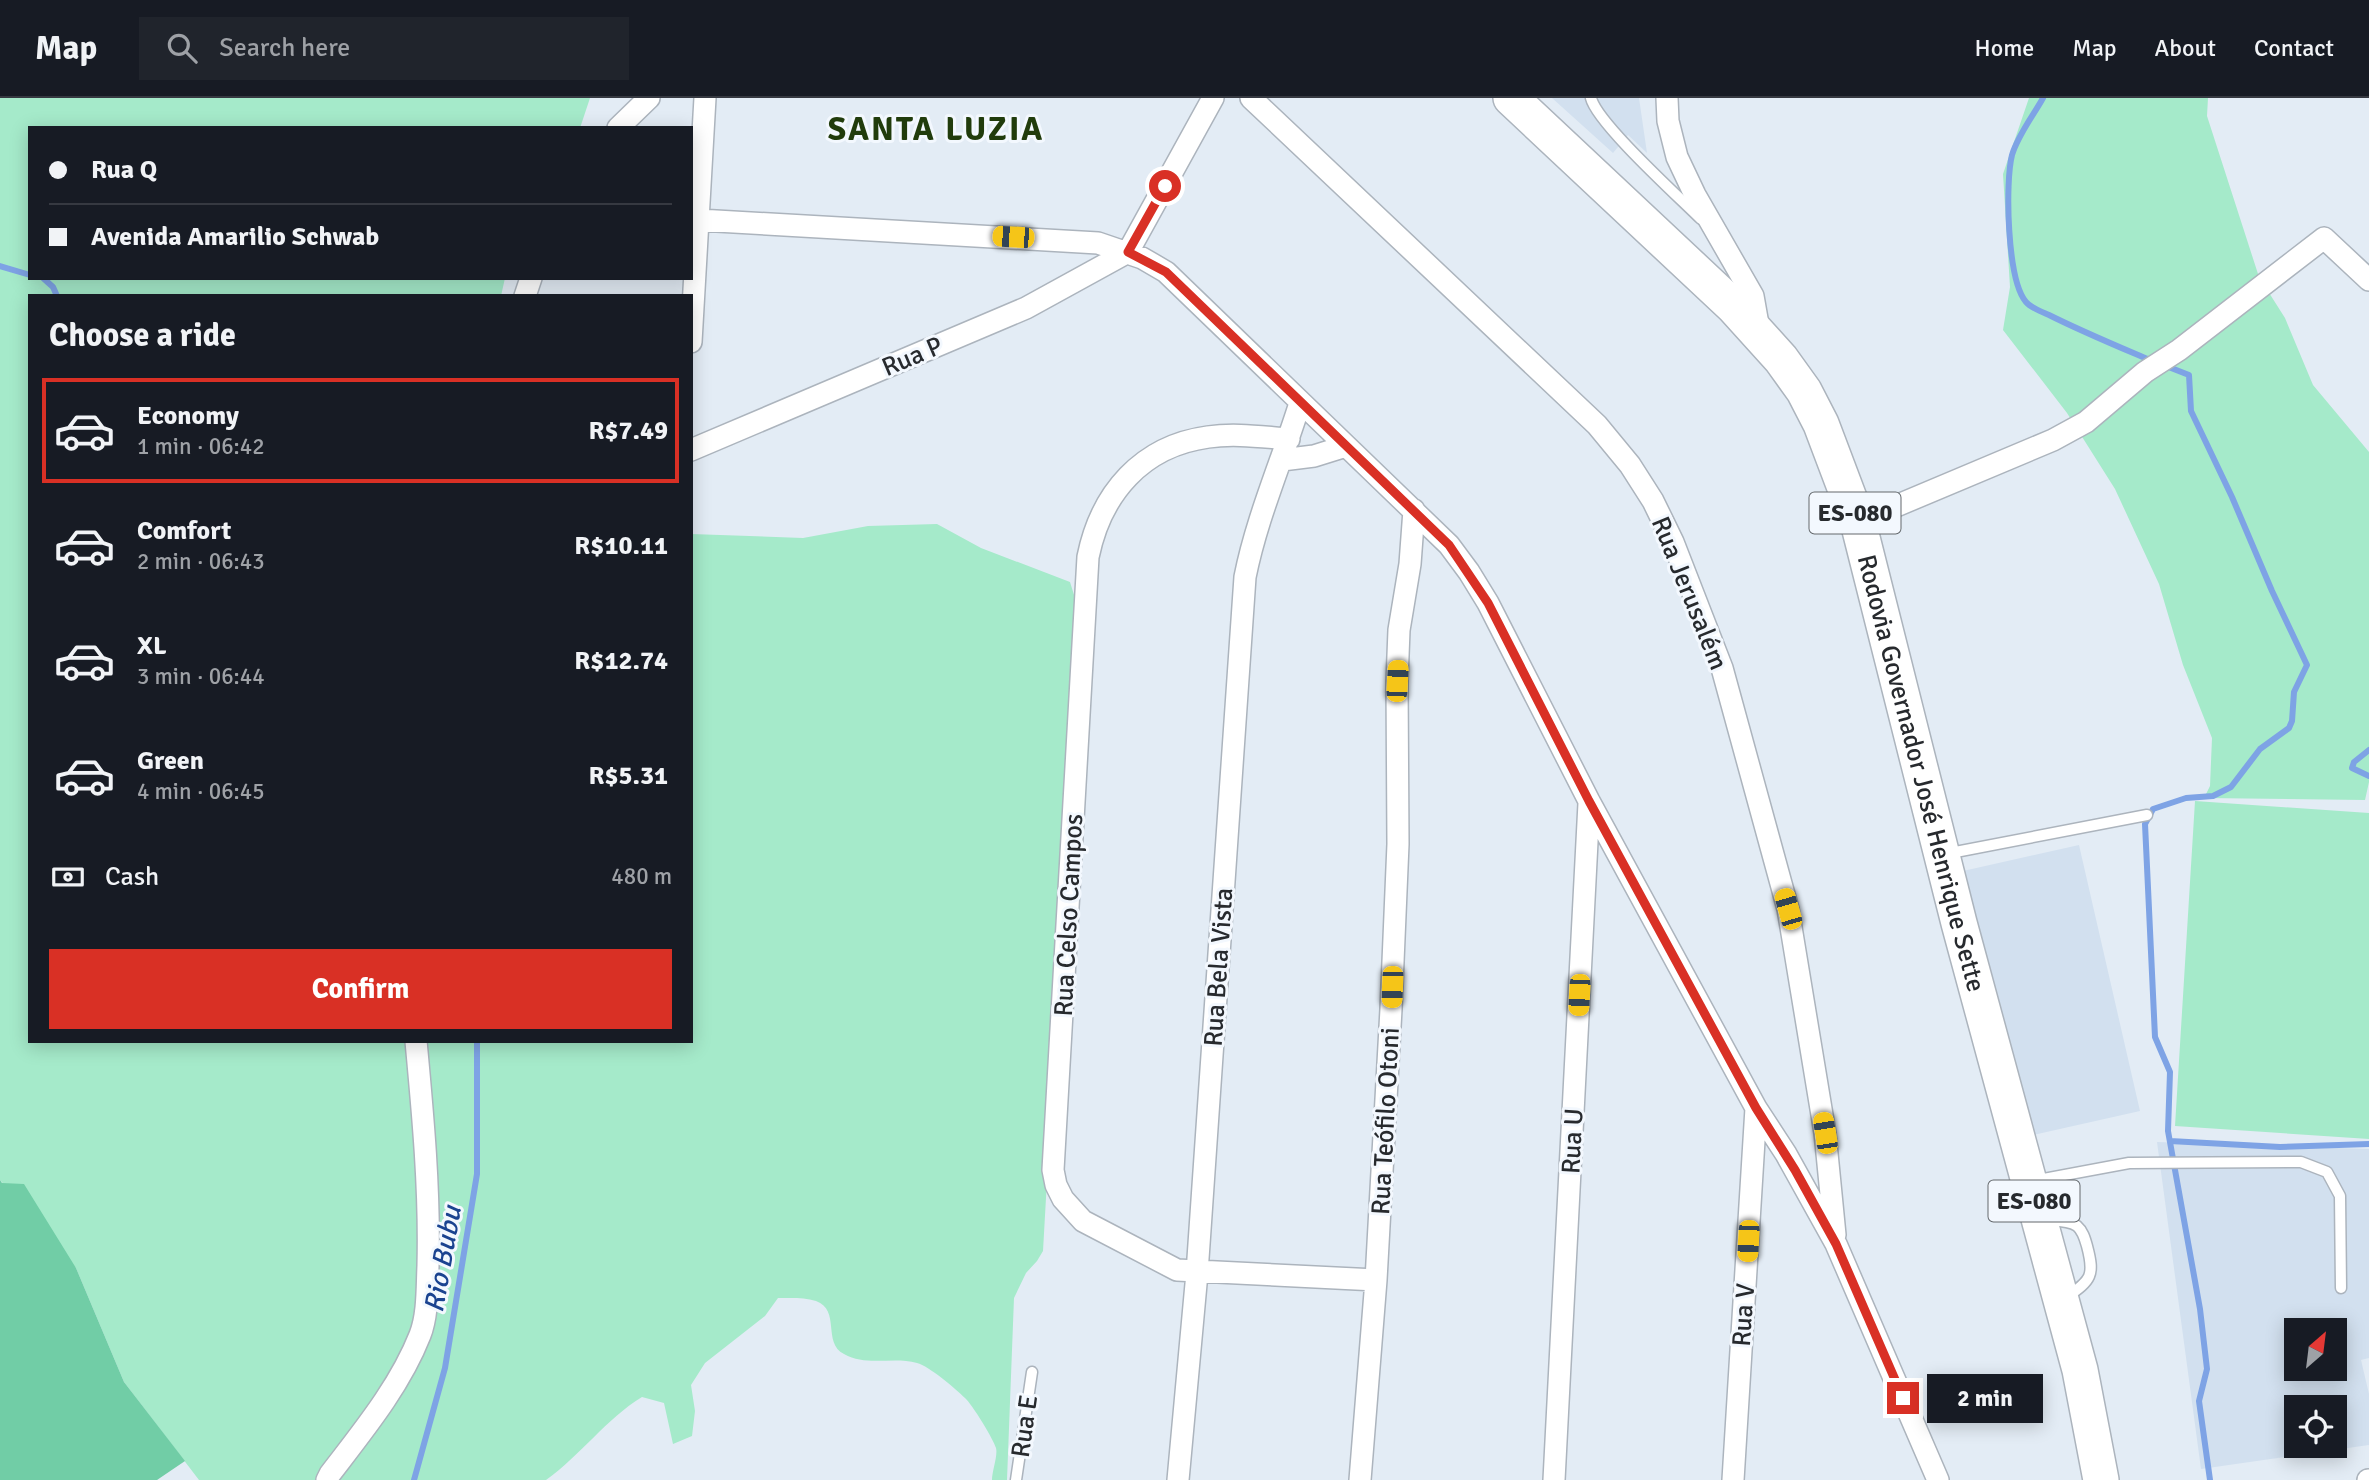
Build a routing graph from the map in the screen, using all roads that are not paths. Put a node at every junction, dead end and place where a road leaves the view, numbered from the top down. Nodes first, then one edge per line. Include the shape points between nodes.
1 (649, 98) edge
2 (705, 98) edge
3 (1213, 98) edge
4 (1251, 98) edge
5 (1511, 98) edge
6 (1591, 98) edge
7 (1667, 98) edge
8 (620, 126) edge
9 (699, 220) junction
10 (1718, 236) junction
11 (1128, 252) junction
12 (2369, 280) edge
13 (693, 312) edge
14 (1760, 336) junction
15 (1300, 403) junction
16 (1289, 439) junction
17 (1346, 446) junction
18 (693, 449) edge
19 (1282, 460) junction
20 (1414, 510) junction
21 (1858, 522) junction
22 (1589, 801) junction
23 (2147, 815) dead end
24 (1942, 855) junction
25 (416, 1043) edge
26 (1756, 1108) junction
27 (2029, 1181) junction
28 (1836, 1244) junction
29 (1197, 1273) junction
30 (1376, 1280) junction
31 (2341, 1288) dead end
32 (1032, 1372) dead end
33 (327, 1480) edge
34 (1016, 1480) edge
35 (1178, 1480) edge
36 (1360, 1480) edge
37 (1555, 1480) edge
38 (1733, 1480) edge
39 (1938, 1480) edge
40 (2101, 1480) edge

1 - 8 street
2 - 9 street
3 - 11 street
4 - 28 street, Rua Jerusalém via 1597,425 1653,500 1721,668 1788,909 1825,1133
5 - 14 main road, Rodovia Governador José Henrique Sette / ES-080
6 - 10 lane via 1608,125
7 - 10 street via 1677,157
9 - 11 street via 1076,241
9 - 13 street
10 - 14 street via 1753,296
11 - 15 street via 1166,272
11 - 18 street, Rua P via 1026,308
12 - 21 street via 2324,238 2086,422
14 - 21 main road, Rodovia Governador José Henrique Sette / ES-080 via 1804,391 1822,424
15 - 16 street, Rua Bela Vista
15 - 17 street
16 - 19 street, Rua Bela Vista
16 - 29 street, Rua Celso Campos via 1208,437 1164,450 1144,462 1113,494 1101,513 1088,556 1056,1185 1083,1222 1156,1261
17 - 19 street
17 - 20 street
19 - 29 street, Rua Bela Vista via 1258,520 1245,577
20 - 22 street via 1449,545 1481,592
20 - 30 street, Rua Teófilo Otoni via 1399,630 1398,844
21 - 24 main road, Rodovia Governador José Henrique Sette / ES-080
22 - 26 street
22 - 37 street, Rua U
23 - 24 lane
24 - 27 main road, Rodovia Governador José Henrique Sette / ES-080
25 - 33 street via 429,1233 422,1332 376,1415
26 - 28 street
26 - 38 street, Rua V
27 - 31 lane via 2129,1163 2301,1162 2327,1172 2340,1196
27 - 40 main road, Rodovia Governador José Henrique Sette / ES-080 via 2080,1370
28 - 39 street
29 - 30 street, Rua Celso Campos
29 - 35 street, Rua Bela Vista
30 - 36 street, Rua Teófilo Otoni
32 - 34 lane, Rua E

